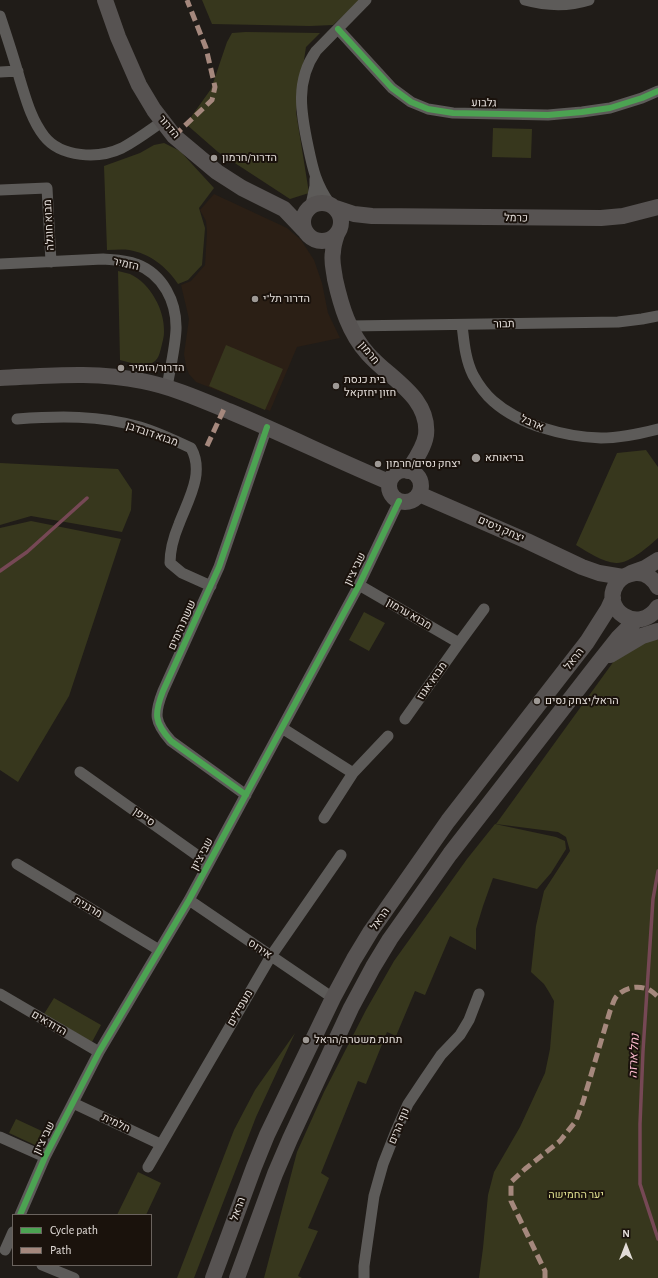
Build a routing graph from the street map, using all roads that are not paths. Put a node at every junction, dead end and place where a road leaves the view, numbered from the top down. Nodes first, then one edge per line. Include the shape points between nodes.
1 (105, 0) edge
2 (366, 0) edge
3 (525, 0) edge
4 (588, 0) edge
5 (0, 16) edge
6 (338, 29) junction
7 (18, 71) junction
8 (0, 72) edge
9 (658, 91) edge
10 (163, 121) junction
11 (315, 176) junction
12 (0, 190) edge
13 (333, 206) junction
14 (309, 207) junction
15 (658, 207) edge
16 (284, 209) junction
17 (372, 216) junction
18 (338, 232) junction
19 (308, 235) junction
20 (50, 262) junction
21 (0, 264) edge
22 (333, 266) junction
23 (658, 316) edge
24 (462, 324) junction
25 (350, 326) junction
26 (0, 378) edge
27 (167, 387) junction
28 (17, 419) dead end
29 (267, 427) junction
30 (658, 429) edge
31 (408, 470) junction
32 (389, 482) junction
33 (419, 494) junction
34 (399, 501) junction
35 (658, 560) edge
36 (582, 567) junction
37 (626, 575) junction
38 (359, 585) junction
39 (211, 586) junction
40 (658, 587) edge
41 (613, 596) junction
42 (484, 609) dead end
43 (656, 613) edge
44 (636, 620) junction
45 (658, 631) edge
46 (459, 643) junction
47 (599, 662) junction
48 (405, 719) dead end
49 (282, 728) junction
50 (388, 736) dead end
51 (80, 772) dead end
52 (353, 773) junction
53 (246, 795) junction
54 (324, 818) dead end
55 (341, 855) dead end
56 (208, 863) junction
57 (17, 864) dead end
58 (189, 900) junction
59 (159, 950) junction
60 (271, 956) junction
61 (0, 994) edge
62 (479, 994) dead end
63 (332, 998) junction
64 (99, 1052) junction
65 (73, 1103) junction
66 (0, 1137) edge
67 (160, 1144) junction
68 (45, 1157) junction
69 (148, 1167) dead end
70 (20, 1214) edge
71 (12, 1235) edge
72 (6, 1250) edge
73 (44, 1266) edge
74 (74, 1278) edge
75 (213, 1278) edge
76 (238, 1278) edge
77 (364, 1278) edge

1 - 10 street, הדרור via 139,86
2 - 6 street
3 - 4 street via 561,6
5 - 7 street
6 - 9 street, גלבוע via 392,88 411,102 428,109 453,113 548,115 610,108
6 - 11 street via 316,51 303,81 301,111
7 - 8 street
7 - 10 street via 36,124 44,137 56,147 73,153 88,155 122,148
10 - 16 street, הדרור via 174,136 217,172
11 - 13 street via 320,190
11 - 14 street
12 - 20 street, מבוא חוגלה via 47,188
13 - 14 street via 323,202
13 - 17 street, כרמל via 354,214
13 - 18 street via 341,216
14 - 16 street, הדרור via 297,210
14 - 19 street via 302,218 302,225
15 - 17 street, כרמל via 623,216 601,218
16 - 19 street, הדרור
17 - 18 street, כרמל via 353,219
18 - 19 street via 324,241 317,241
18 - 22 street, חרמון via 332,251
19 - 22 street, חרמון via 326,254
20 - 21 street, הזמיר
20 - 27 street, הזמיר via 120,260 146,269 162,283 176,313 176,330
22 - 25 street, חרמון via 341,302
23 - 24 street, תבור via 618,322
24 - 25 street, תבור
24 - 30 street, ארבל via 466,352 473,374 493,401 506,411 554,432 573,435 601,438 629,436
25 - 31 street, חרמון via 367,353 416,398 424,415 426,436 423,446
26 - 27 street via 81,374 141,380
27 - 29 street
28 - 39 street, מבוא דובדבן via 55,417 109,420 146,429 191,448 196,461 196,471 192,492 178,526 170,563 182,573
29 - 32 street
29 - 39 street, ששת הימים via 220,567
31 - 32 street via 396,472
31 - 33 street via 417,475 421,489
32 - 34 street via 391,496
33 - 34 street via 410,502
33 - 36 street, יצחק ניסים
34 - 38 street, שבי ציון
35 - 37 street
36 - 37 street, יצחק ניסים via 599,573
36 - 41 street, יצחק ניסים via 604,582
37 - 40 street, יצחק ניסים via 646,575 653,579
37 - 41 street, הראל via 614,587
38 - 46 street, מבוא ערמון
38 - 49 street, שבי ציון
39 - 53 street, ששת הימים via 163,690 157,713 158,723 171,741
41 - 44 street, יצחק ניסים via 617,611 622,616
41 - 63 street, הראל via 608,609 587,642 448,821 371,931
42 - 46 street, מבוא אגוז
43 - 44 street
44 - 47 street, הראל
45 - 47 street via 642,636
46 - 48 street, מבוא אגוז
47 - 76 street, הראל via 454,848 373,967 290,1139
49 - 52 street
49 - 53 street, שבי ציון
50 - 52 street
51 - 56 street, סייפן
52 - 54 street
53 - 56 street, שבי ציון
55 - 60 street, מעפילים
56 - 58 street, שבי ציון
57 - 59 street, מרגנית
58 - 59 street, שבי ציון
58 - 60 street, אירוס
59 - 64 street, שבי ציון
60 - 63 street, אירוס
60 - 67 street, מעפילים
61 - 64 street, הדודאים
62 - 77 street, נוף הרים via 460,1035 441,1055 408,1104 383,1164 374,1196 364,1259
63 - 75 street, הראל via 267,1135
64 - 65 street, שבי ציון
65 - 67 street, חלמית
65 - 68 street, שבי ציון
66 - 68 street
67 - 69 street, מעפילים
68 - 70 street, שבי ציון
71 - 72 street
73 - 74 street

